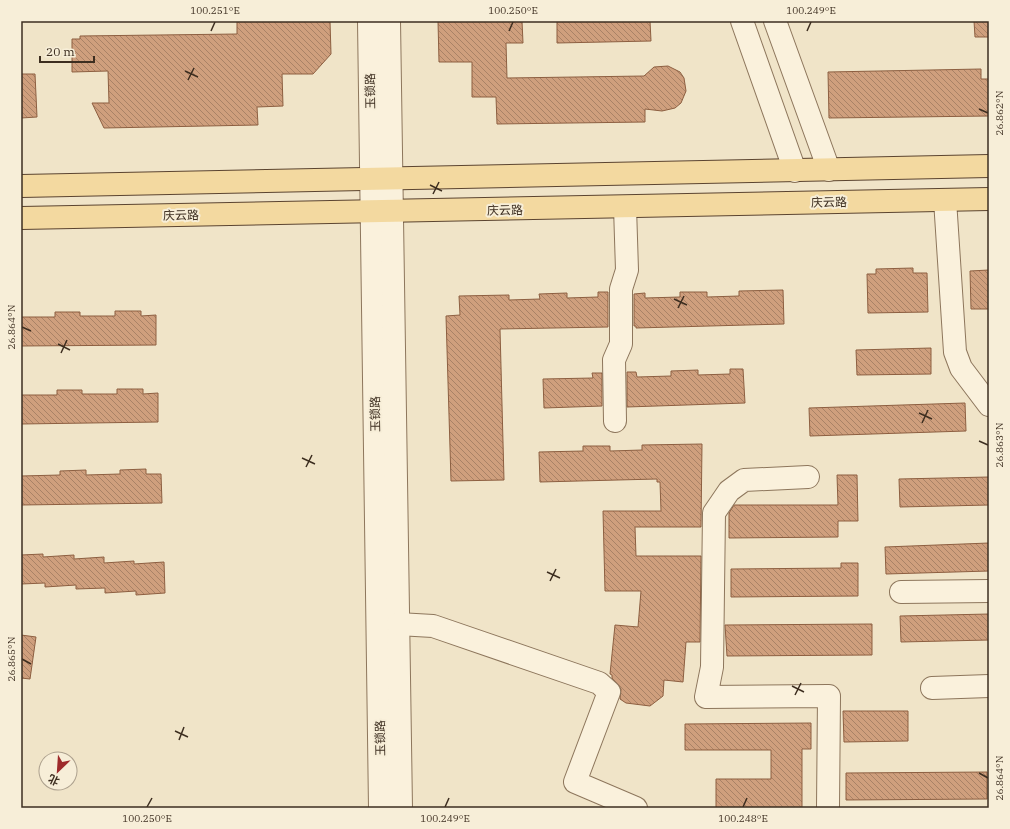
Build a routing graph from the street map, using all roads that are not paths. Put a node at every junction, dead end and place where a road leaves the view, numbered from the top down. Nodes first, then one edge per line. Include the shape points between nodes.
1 (369, 21) edge
2 (389, 21) edge
3 (742, 21) edge
4 (775, 21) edge
5 (989, 166) edge
6 (829, 170) junction
7 (795, 171) junction
8 (382, 179) junction
9 (21, 186) edge
10 (989, 199) edge
11 (945, 200) junction
12 (625, 207) junction
13 (382, 212) junction
14 (21, 218) edge
15 (989, 405) edge
16 (615, 420) dead end
17 (808, 477) dead end
18 (989, 591) edge
19 (901, 592) dead end
20 (398, 624) junction
21 (989, 686) edge
22 (932, 688) dead end
23 (380, 808) edge
24 (401, 808) edge
25 (636, 808) edge
26 (828, 808) edge

1 - 8 street, 玉锁路
2 - 8 street, 玉锁路
3 - 7 street
4 - 6 street
5 - 6 main road
6 - 7 main road
7 - 8 main road
8 - 9 main road
8 - 13 street, 玉锁路
10 - 11 main road, 庆云路
11 - 12 main road, 庆云路
11 - 15 street via 955,352 961,368
12 - 13 main road, 庆云路
12 - 16 street via 627,270 621,288 621,344 614,360
13 - 14 main road, 庆云路
13 - 20 street, 玉锁路
13 - 23 street, 玉锁路
17 - 26 street via 744,480 729,491 714,513 712,667 706,697 829,696
18 - 19 street
20 - 24 street, 玉锁路
20 - 25 street via 433,626 599,683 609,692 575,782
21 - 22 street

